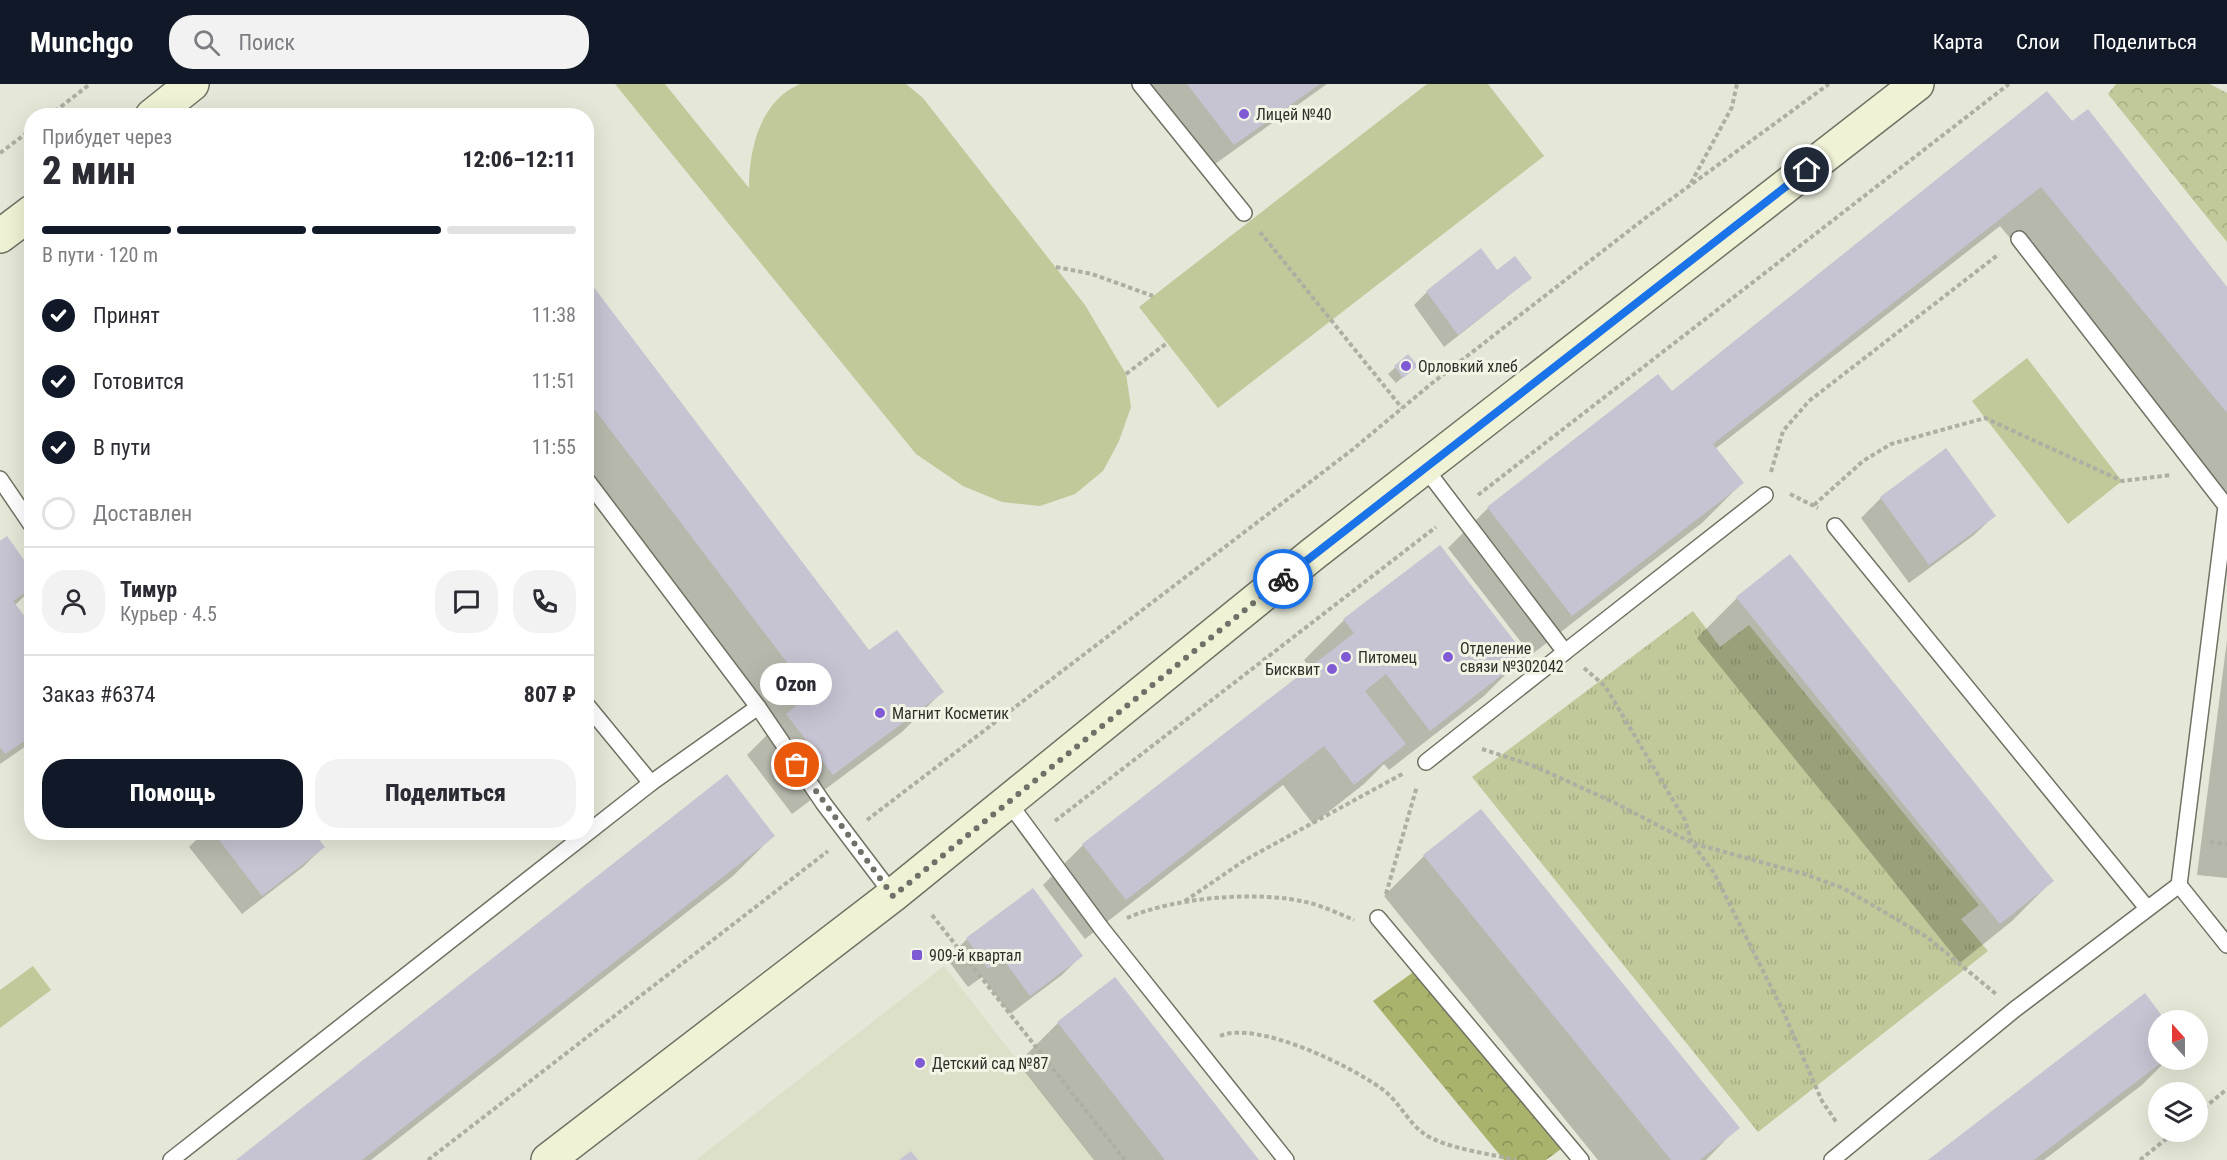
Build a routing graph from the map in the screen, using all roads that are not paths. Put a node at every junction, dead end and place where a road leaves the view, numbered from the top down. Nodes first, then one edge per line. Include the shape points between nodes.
1 (192, 84) edge
2 (1140, 84) edge
3 (1917, 84) edge
4 (162, 108) edge
5 (1244, 213) road end
6 (24, 218) edge
7 (0, 236) edge
8 (2019, 239) road end
9 (1425, 468) junction
10 (0, 479) edge
11 (594, 490) edge
12 (1765, 495) road end
13 (24, 514) edge
14 (1835, 526) road end
15 (1565, 652) junction
16 (758, 707) junction
17 (594, 714) edge
18 (1426, 762) road end
19 (651, 783) junction
20 (1009, 803) junction
21 (594, 828) edge
22 (578, 840) edge
23 (2179, 885) junction
24 (893, 896) junction
25 (2147, 908) junction
26 (1378, 918) road end
27 (2227, 945) edge
28 (171, 1160) edge
29 (548, 1160) edge
30 (1286, 1160) edge
31 (1581, 1160) edge
32 (1832, 1160) edge

1 - 4 street
2 - 5 lane
3 - 9 street
6 - 7 street
8 - 23 lane via 2226,506
9 - 15 lane
9 - 20 street via 1313,554
10 - 13 lane
11 - 16 lane
12 - 15 lane
14 - 25 lane
15 - 18 lane
16 - 19 lane
16 - 24 lane
17 - 19 lane
19 - 21 lane
20 - 24 street
20 - 30 lane via 1102,929
22 - 28 lane
23 - 25 lane
23 - 27 lane
24 - 29 street
25 - 32 lane via 2014,1010
26 - 31 lane

